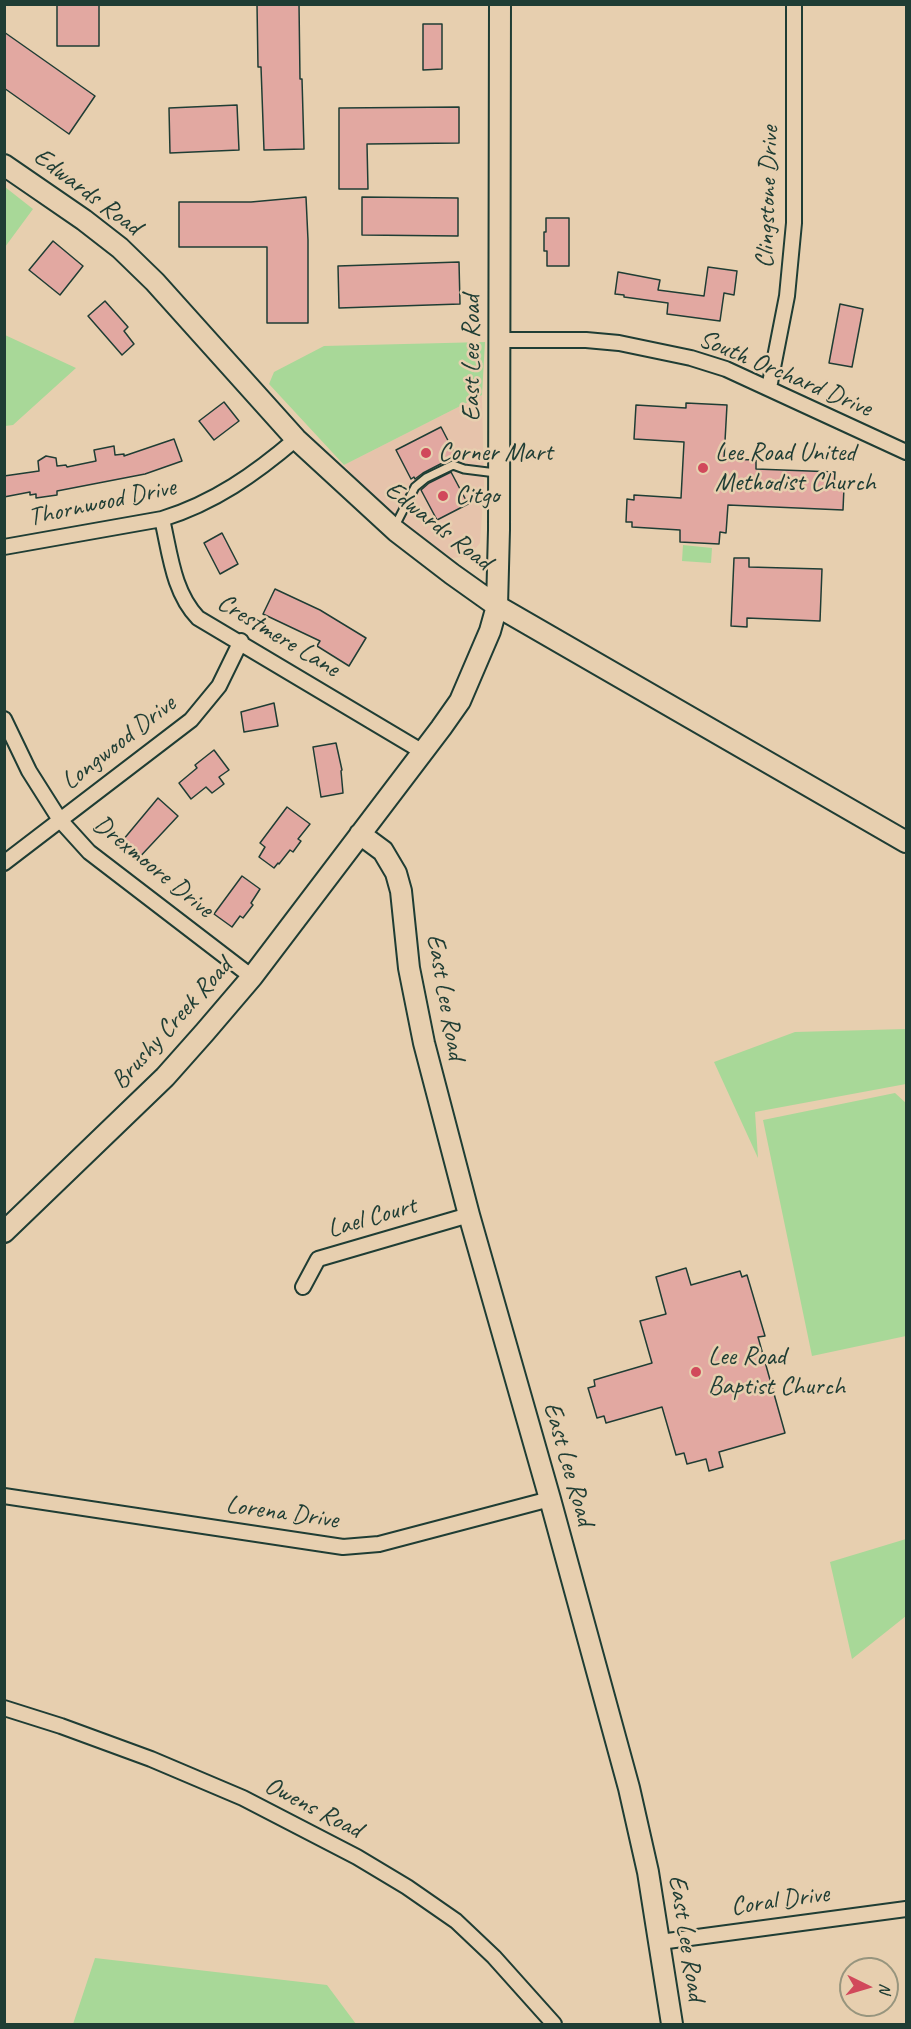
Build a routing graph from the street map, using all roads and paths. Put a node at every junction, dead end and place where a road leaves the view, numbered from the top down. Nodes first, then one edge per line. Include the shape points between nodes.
1 (501, 4) edge
2 (794, 4) edge
3 (4, 165) edge
4 (499, 340) junction
5 (769, 388) junction
6 (296, 439) junction
7 (906, 452) edge
8 (499, 473) junction
9 (162, 519) junction
10 (393, 529) junction
11 (4, 547) edge
12 (497, 606) junction
13 (241, 641) junction
14 (4, 719) edge
15 (423, 752) junction
16 (60, 820) junction
17 (360, 834) junction
18 (906, 842) edge
19 (4, 863) edge
20 (252, 977) junction
21 (469, 1215) junction
22 (4, 1232) edge
23 (303, 1287) dead end
24 (4, 1496) edge
25 (550, 1499) junction
26 (4, 1708) edge
27 (906, 1909) edge
28 (660, 1942) junction
29 (554, 2025) edge
30 (672, 2025) edge

1 - 4 street, East Lee Road
2 - 5 street, Clingstone Drive via 793,233 787,296
3 - 6 street, Edwards Road via 120,248
4 - 5 street, South Orchard Drive via 619,343 691,358
4 - 8 street, East Lee Road
5 - 7 street, South Orchard Drive
6 - 9 street, Thornwood Drive via 225,492
6 - 10 street, Edwards Road
8 - 10 lane via 453,465 426,478 416,487
8 - 12 street, East Lee Road
9 - 11 street, Thornwood Drive
9 - 13 street, Crestmere Lane via 184,601 204,622
10 - 12 street, Edwards Road
12 - 15 street, East Lee Road via 459,701
12 - 18 street, Edwards Road
13 - 15 street, Crestmere Lane
13 - 16 street, Longwood Drive via 219,686 191,720
14 - 16 street, Drexmoore Drive via 29,771
15 - 17 street, East Lee Road
16 - 19 street, Longwood Drive
16 - 20 street, Drexmoore Drive via 89,852
17 - 20 street, Brushy Creek Road
17 - 21 street, East Lee Road via 382,851 396,873 416,1010
20 - 22 street, Brushy Creek Road via 165,1077
21 - 23 street, Lael Court via 318,1259
21 - 25 street, East Lee Road
24 - 25 street, Lorena Drive via 343,1547 379,1544
25 - 28 street, East Lee Road via 629,1788
26 - 29 street, Owens Road via 151,1759 243,1798 357,1857 456,1921
27 - 28 street, Coral Drive
28 - 30 street, East Lee Road

